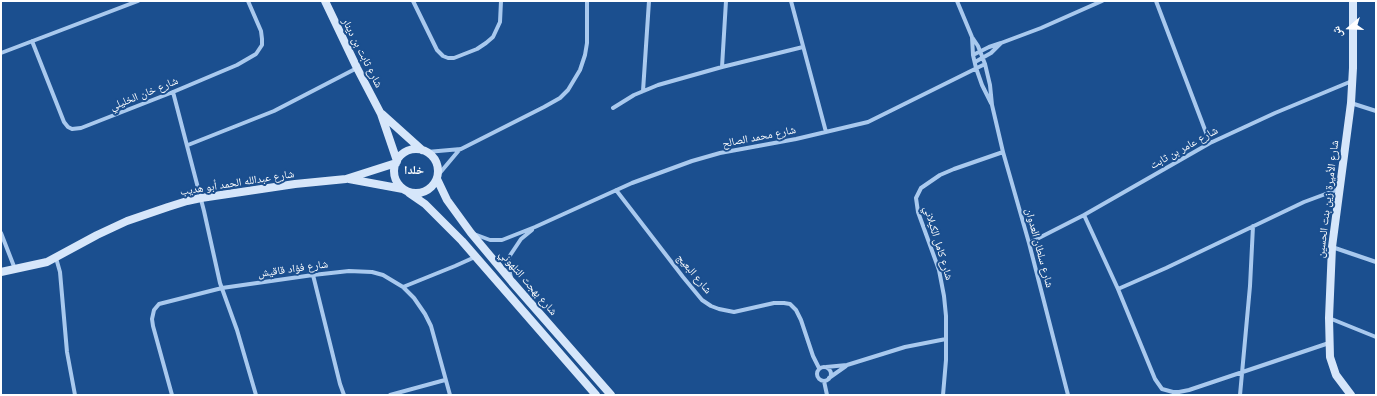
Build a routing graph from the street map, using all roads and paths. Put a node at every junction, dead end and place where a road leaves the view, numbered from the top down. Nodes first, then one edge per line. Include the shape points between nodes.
1 (138, 1) edge
2 (248, 1) edge
3 (324, 1) edge
4 (413, 1) edge
5 (501, 1) edge
6 (587, 1) edge
7 (649, 1) edge
8 (726, 1) edge
9 (791, 1) edge
10 (957, 1) edge
11 (1156, 1) edge
12 (1353, 1) edge
13 (1099, 2) edge
14 (972, 38) junction
15 (32, 41) junction
16 (1002, 43) junction
17 (803, 47) junction
18 (980, 50) junction
19 (1, 53) edge
20 (973, 55) junction
21 (983, 57) junction
22 (975, 62) junction
23 (985, 64) junction
24 (722, 67) junction
25 (356, 68) junction
26 (976, 68) junction
27 (1352, 81) junction
28 (644, 91) junction
29 (173, 92) junction
30 (1351, 103) junction
31 (992, 105) junction
32 (613, 108) dead end
33 (1376, 111) edge
34 (381, 114) junction
35 (826, 132) junction
36 (1210, 143) junction
37 (188, 145) junction
38 (460, 149) junction
39 (424, 151) junction
40 (1003, 152) junction
41 (396, 162) junction
42 (438, 176) junction
43 (346, 179) junction
44 (616, 190) junction
45 (1339, 190) junction
46 (406, 191) junction
47 (201, 198) junction
48 (1084, 215) junction
49 (1253, 226) junction
50 (536, 227) junction
51 (1, 233) edge
52 (471, 233) junction
53 (1029, 243) junction
54 (1332, 247) junction
55 (475, 257) junction
56 (56, 258) junction
57 (1376, 262) edge
58 (15, 269) junction
59 (1, 272) edge
60 (313, 275) junction
61 (512, 282) junction
62 (403, 287) junction
63 (222, 288) junction
64 (1118, 289) junction
65 (1329, 318) junction
66 (1376, 337) edge
67 (946, 339) junction
68 (1329, 343) junction
69 (847, 365) junction
70 (826, 367) junction
71 (819, 368) junction
72 (1242, 373) junction
73 (829, 379) junction
74 (446, 380) junction
75 (824, 381) junction
76 (594, 394) edge
77 (75, 395) edge
78 (172, 395) edge
79 (256, 395) edge
80 (344, 395) edge
81 (390, 395) edge
82 (450, 395) edge
83 (611, 395) edge
84 (828, 395) edge
85 (943, 395) edge
86 (1068, 395) edge
87 (1240, 395) edge
88 (1350, 395) edge

1 - 15 street
2 - 29 street, شارع خان الخليلي via 261,31 260,50 237,65
3 - 25 street, شارع ثابت بن دينار
4 - 5 street via 437,50 443,56 454,58 477,49 493,37 500,22
6 - 38 street via 585,55 580,70 568,90 544,107
7 - 28 street
8 - 24 street
9 - 17 street
10 - 14 street, شارع سلطان العدوان
11 - 36 street
12 - 27 street, شارع الأميرة زين بنت الحسين
13 - 16 street
14 - 18 street, شارع سلطان العدوان
14 - 20 street, شارع سلطان العدوان
15 - 19 street
15 - 29 street, شارع خان الخليلي via 61,116 72,129 81,128
16 - 18 street
16 - 21 street
17 - 24 street
17 - 35 street
18 - 20 street
18 - 21 street, شارع سلطان العدوان
20 - 22 street, شارع سلطان العدوان
21 - 22 street
21 - 23 street, شارع سلطان العدوان
22 - 26 street, شارع سلطان العدوان
23 - 26 street, شارع محمد الصالح
23 - 31 street, شارع سلطان العدوان
24 - 28 street
25 - 34 street, شارع ثابت بن دينار
25 - 37 street via 274,111
26 - 31 street, شارع سلطان العدوان
26 - 35 street, شارع محمد الصالح via 876,119
27 - 30 street, شارع الأميرة زين بنت الحسين
27 - 36 street, شارع عامر بن ثابت
28 - 32 street
29 - 37 street
30 - 33 street
30 - 45 street, شارع الأميرة زين بنت الحسين
31 - 40 street, شارع سلطان العدوان
34 - 39 street, شارع ثابت بن دينار
34 - 41 street, شارع ثابت بن دينار
35 - 44 street, شارع محمد الصالح via 720,153
36 - 48 street, شارع عامر بن ثابت
37 - 47 street
38 - 39 street
38 - 42 street
39 - 41 street via 407,151
39 - 42 street via 436,161
40 - 53 street, شارع سلطان العدوان
40 - 67 street, شارع كامل الكيلاني via 940,175 921,188 916,198 918,212 939,270 945,303
41 - 43 street, شارع عبدالله الحمد أبو هديب
41 - 46 street via 395,178
42 - 46 street via 434,185 423,193
42 - 52 street, شارع بهجت التلهوني via 447,200
43 - 46 street, شارع عبدالله الحمد أبو هديب
43 - 47 street, شارع عبدالله الحمد أبو هديب
44 - 50 street, شارع محمد الصالح
44 - 71 street, شارع البعيج via 683,277 710,306 734,312 774,303 790,304 801,320
45 - 49 street via 1304,202
45 - 54 street, شارع الأميرة زين بنت الحسين
46 - 55 street, شارع بهجت التلهوني via 425,204 446,224
47 - 56 street, شارع عبدالله الحمد أبو هديب via 127,221
47 - 63 street
48 - 53 street, شارع عامر بن ثابت
48 - 64 street
49 - 64 street
49 - 72 street
50 - 52 street, شارع محمد الصالح via 502,240
50 - 61 street, شارع محمد الصالح via 521,239 509,257
51 - 58 street
52 - 61 street, شارع بهجت التلهوني
53 - 86 street, شارع سلطان العدوان
54 - 57 street
54 - 65 street, شارع الأميرة زين بنت الحسين
55 - 62 street
55 - 76 street, شارع بهجت التلهوني
56 - 58 street, شارع عبدالله الحمد أبو هديب
56 - 77 street via 60,272 67,352
58 - 59 street, شارع عبدالله الحمد أبو هديب
60 - 62 street, شارع فؤاد قاقيش via 349,271 372,272 383,275
60 - 63 street, شارع فؤاد قاقيش
60 - 80 street
61 - 83 street, شارع بهجت التلهوني
62 - 74 street, شارع فؤاد قاقيش via 426,314
63 - 78 street, شارع فؤاد قاقيش via 159,304 154,310 153,326
63 - 79 street
64 - 72 street via 1155,379 1162,389 1179,392
65 - 66 street
65 - 68 street, شارع الأميرة زين بنت الحسين
67 - 69 street via 905,347
67 - 85 street, شارع كامل الكيلاني
68 - 72 street
68 - 88 street, شارع الأميرة زين بنت الحسين via 1330,357 1336,375
69 - 70 street
69 - 73 street
70 - 71 street
70 - 73 street via 831,372
71 - 75 street via 818,378
72 - 87 street
73 - 75 street
74 - 81 street
74 - 82 street, شارع فؤاد قاقيش
75 - 84 street

